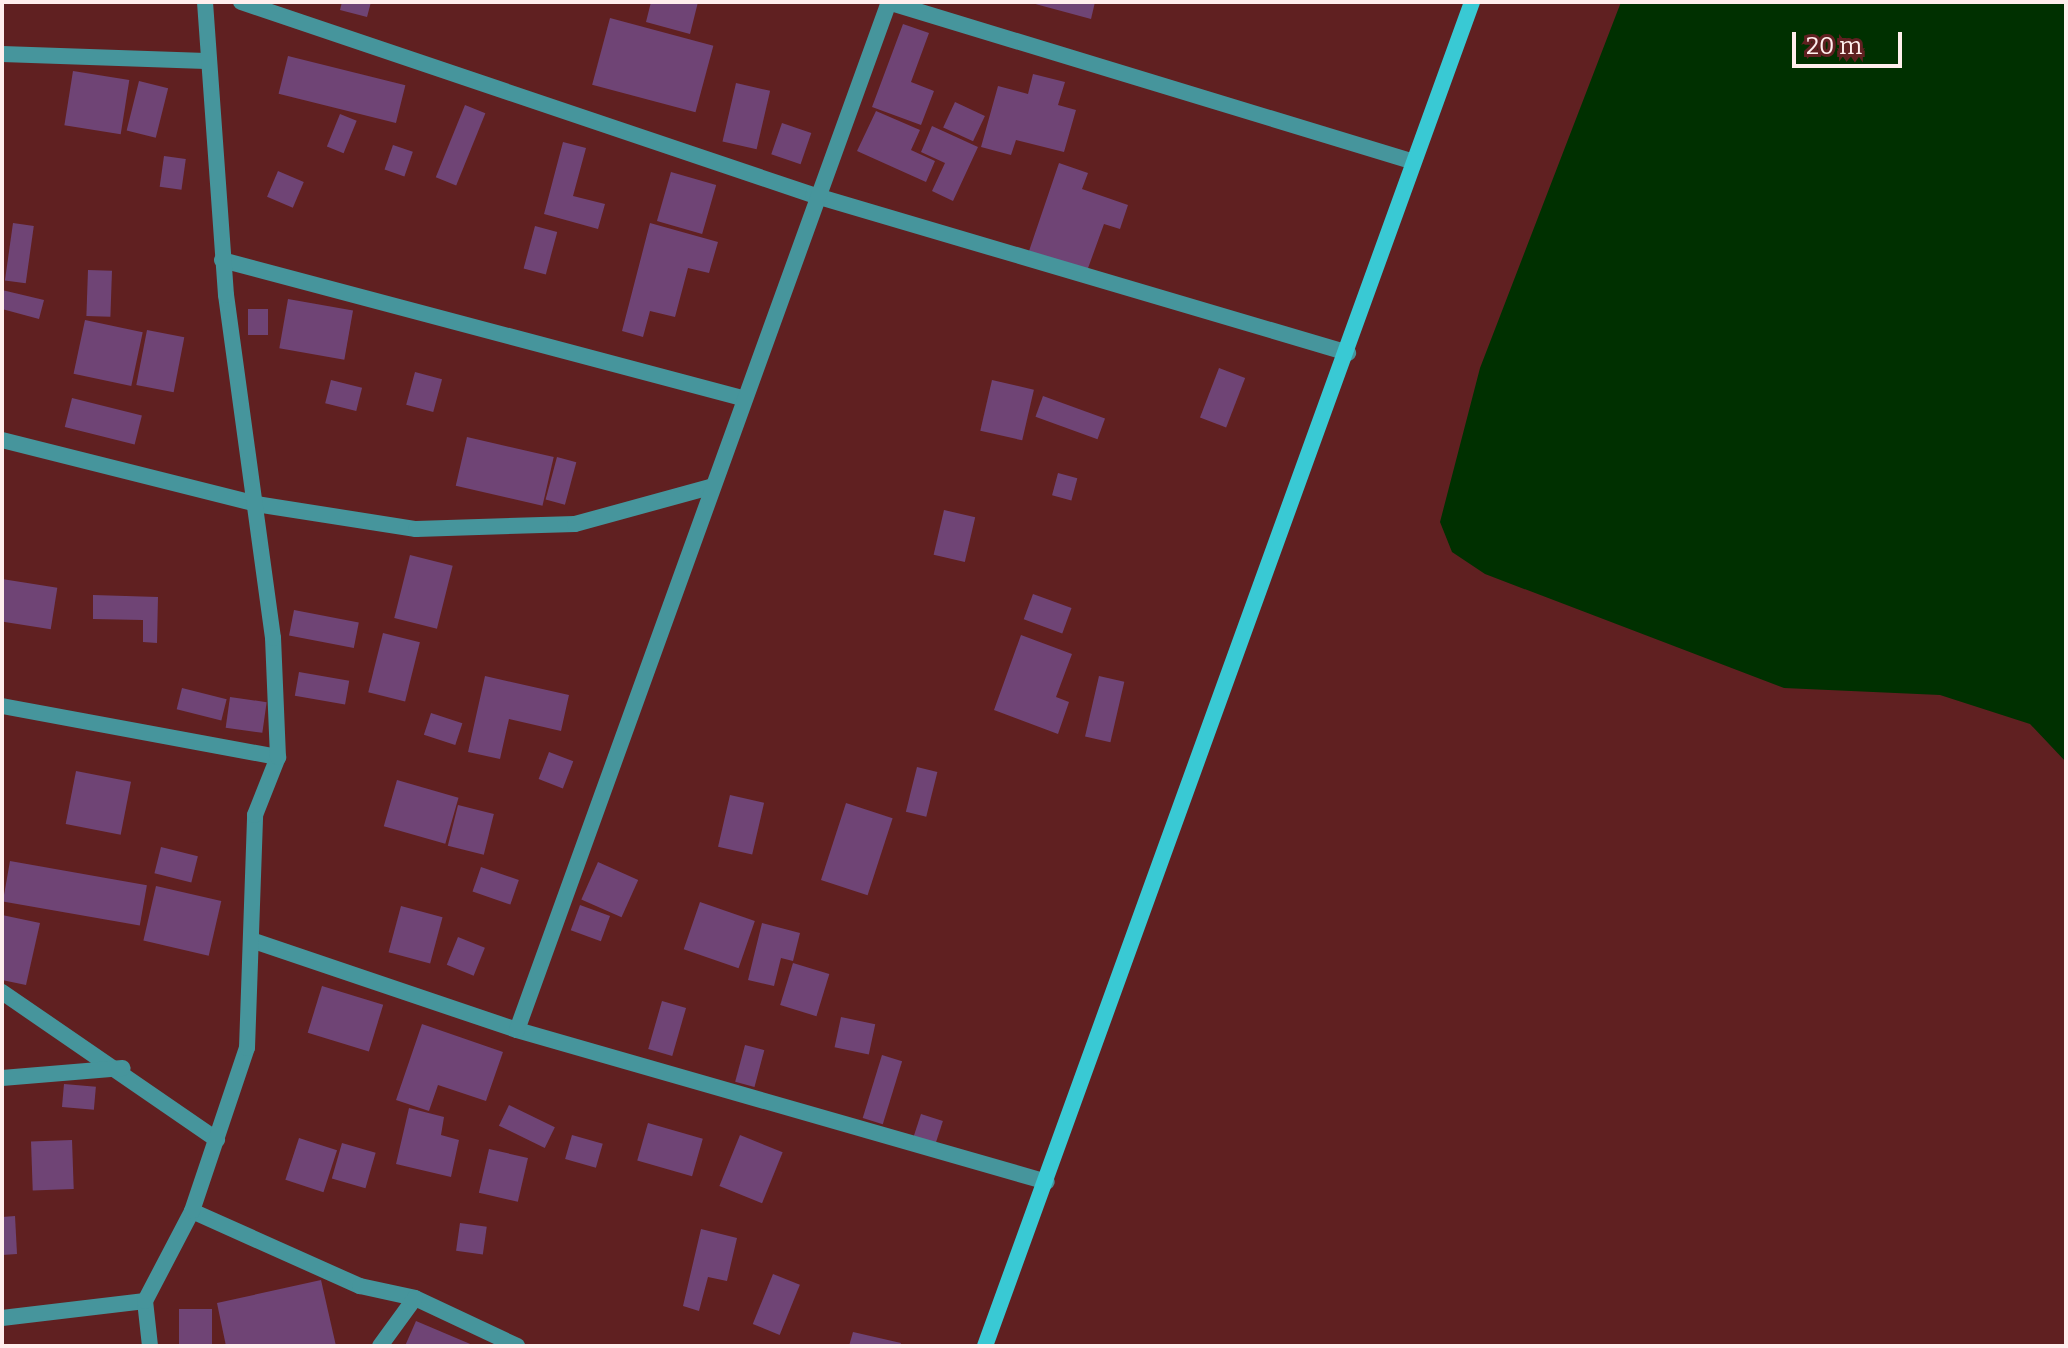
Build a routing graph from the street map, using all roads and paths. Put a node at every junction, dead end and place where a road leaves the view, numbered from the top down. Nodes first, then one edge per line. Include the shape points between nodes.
1 (205, 2) edge
2 (241, 2) edge
3 (889, 2) edge
4 (1472, 2) edge
5 (2, 54) edge
6 (206, 61) junction
7 (1411, 161) junction
8 (813, 195) junction
9 (222, 260) junction
10 (1348, 353) junction
11 (742, 398) junction
12 (2, 440) edge
13 (710, 487) junction
14 (256, 504) junction
15 (2, 706) edge
16 (278, 757) junction
17 (251, 940) junction
18 (2, 992) edge
19 (517, 1030) junction
20 (123, 1068) junction
21 (2, 1078) edge
22 (217, 1140) junction
23 (1047, 1182) junction
24 (192, 1211) junction
25 (415, 1298) junction
26 (145, 1301) junction
27 (2, 1318) edge
28 (150, 1346) edge
29 (380, 1346) edge
30 (517, 1346) edge
31 (985, 1346) edge

1 - 6 street
2 - 8 street
3 - 7 street
3 - 8 street
4 - 7 street
5 - 6 street
6 - 9 street
7 - 10 street
8 - 10 street
8 - 11 street
9 - 11 street
9 - 14 street
10 - 23 street
11 - 13 street
12 - 14 street
13 - 14 street via 575,524 473,531
13 - 19 street
14 - 16 street
15 - 16 street
16 - 17 street via 255,815
17 - 19 street
17 - 22 street via 247,1048
18 - 20 street
19 - 23 street
20 - 21 street
20 - 22 street
22 - 24 street
23 - 31 street
24 - 25 street via 360,1286
24 - 26 street
25 - 29 street
25 - 30 street
26 - 27 street
26 - 28 street

